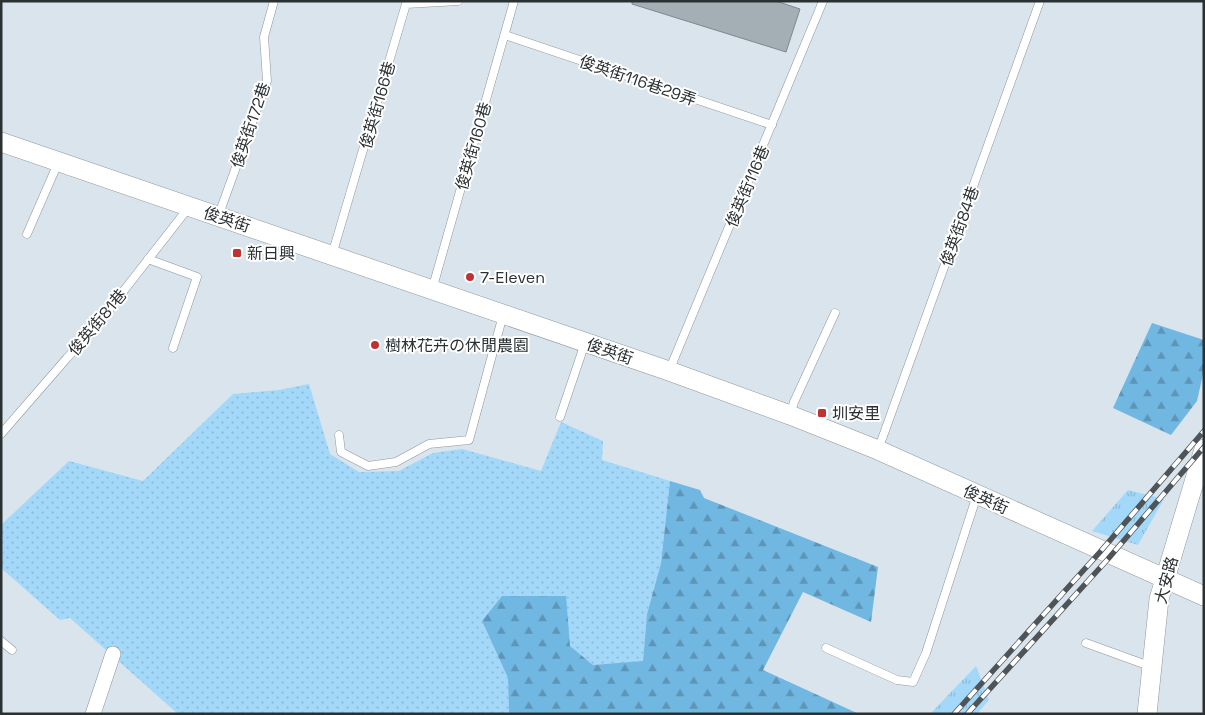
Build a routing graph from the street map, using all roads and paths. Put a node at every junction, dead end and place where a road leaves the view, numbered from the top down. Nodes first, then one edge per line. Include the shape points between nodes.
1 (274, 1) edge
2 (458, 1) edge
3 (514, 1) edge
4 (823, 1) edge
5 (1040, 1) edge
6 (505, 35) junction
7 (772, 125) junction
8 (1, 142) edge
9 (59, 161) junction
10 (189, 207) junction
11 (218, 217) junction
12 (27, 234) dead end
13 (332, 255) junction
14 (148, 259) junction
15 (432, 290) junction
16 (835, 313) dead end
17 (503, 314) junction
18 (586, 342) junction
19 (174, 348) dead end
20 (670, 371) junction
21 (790, 415) junction
22 (560, 417) dead end
23 (1, 434) edge
24 (339, 435) dead end
25 (1204, 449) edge
26 (878, 450) junction
27 (977, 495) junction
28 (1165, 579) junction
29 (1204, 596) edge
30 (1, 641) edge
31 (1086, 643) dead end
32 (826, 648) dead end
33 (12, 650) dead end
34 (113, 654) dead end
35 (1152, 667) junction
36 (93, 714) edge
37 (1147, 714) edge

1 - 11 lane, 俊英街172巷 via 264,37 267,81
2 - 13 lane, 俊英街166巷 via 406,4
3 - 6 lane, 俊英街160巷
4 - 7 lane, 俊英街116巷
5 - 26 lane, 俊英街84巷
6 - 7 lane, 俊英街116巷29弄
6 - 15 lane, 俊英街160巷
7 - 20 lane, 俊英街116巷
8 - 9 street, 俊英街
9 - 10 street, 俊英街
9 - 12 lane
10 - 11 street, 俊英街
10 - 14 lane, 俊英街81巷
11 - 13 street, 俊英街
13 - 15 street, 俊英街
14 - 19 lane via 197,277
14 - 23 lane, 俊英街81巷 via 97,325
15 - 17 street, 俊英街
16 - 21 lane
17 - 18 street, 俊英街
17 - 24 lane via 469,440 429,444 396,462 368,466 342,452
18 - 20 street, 俊英街
18 - 22 lane
20 - 21 street, 俊英街
21 - 26 street, 俊英街
25 - 28 street, 大安路
26 - 27 street, 俊英街
27 - 28 street, 俊英街
27 - 32 lane via 926,653 913,682 897,680
28 - 29 street, 俊英街
28 - 35 street, 大安路 via 1159,599
30 - 33 lane
31 - 35 lane
34 - 36 street
35 - 37 street, 大安路

